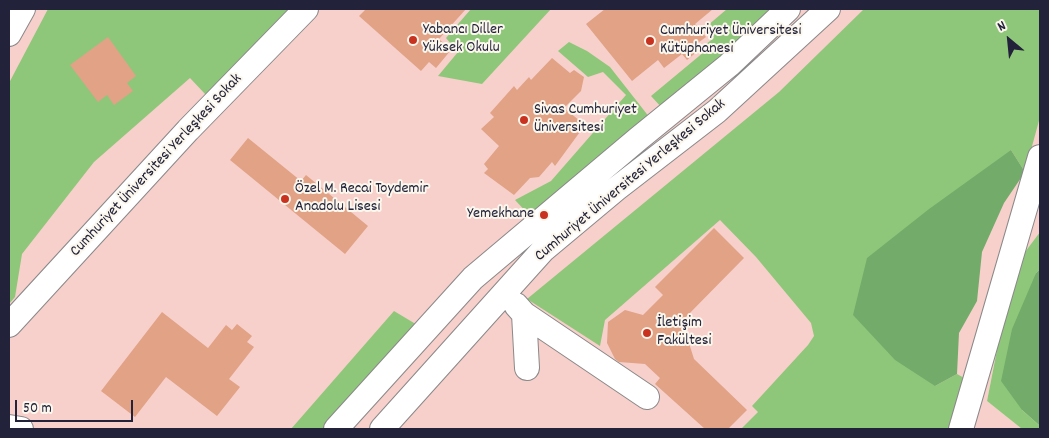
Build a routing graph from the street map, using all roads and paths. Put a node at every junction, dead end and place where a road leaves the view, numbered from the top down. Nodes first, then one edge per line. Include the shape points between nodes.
1 (12, 9) edge
2 (22, 9) edge
3 (306, 9) edge
4 (788, 9) edge
5 (828, 9) edge
6 (9, 16) edge
7 (9, 34) edge
8 (1040, 157) edge
9 (505, 294) junction
10 (524, 314) junction
11 (9, 326) edge
12 (527, 368) dead end
13 (647, 397) dead end
14 (9, 427) edge
15 (21, 429) edge
16 (336, 429) edge
17 (382, 429) edge
18 (961, 429) edge

1 - 6 street
2 - 7 street
3 - 11 street, Cumhuriyet Üniversitesi Yerleşkesi Sokak via 188,130
4 - 16 street, Cumhuriyet Üniversitesi Yerleşkesi Sokak via 729,65 473,278
5 - 9 street, Cumhuriyet Üniversitesi Yerleşkesi Sokak via 716,110 544,250
8 - 18 street
9 - 10 street
9 - 17 street, Cumhuriyet Üniversitesi Yerleşkesi Sokak
10 - 12 street
10 - 13 street
14 - 15 street

